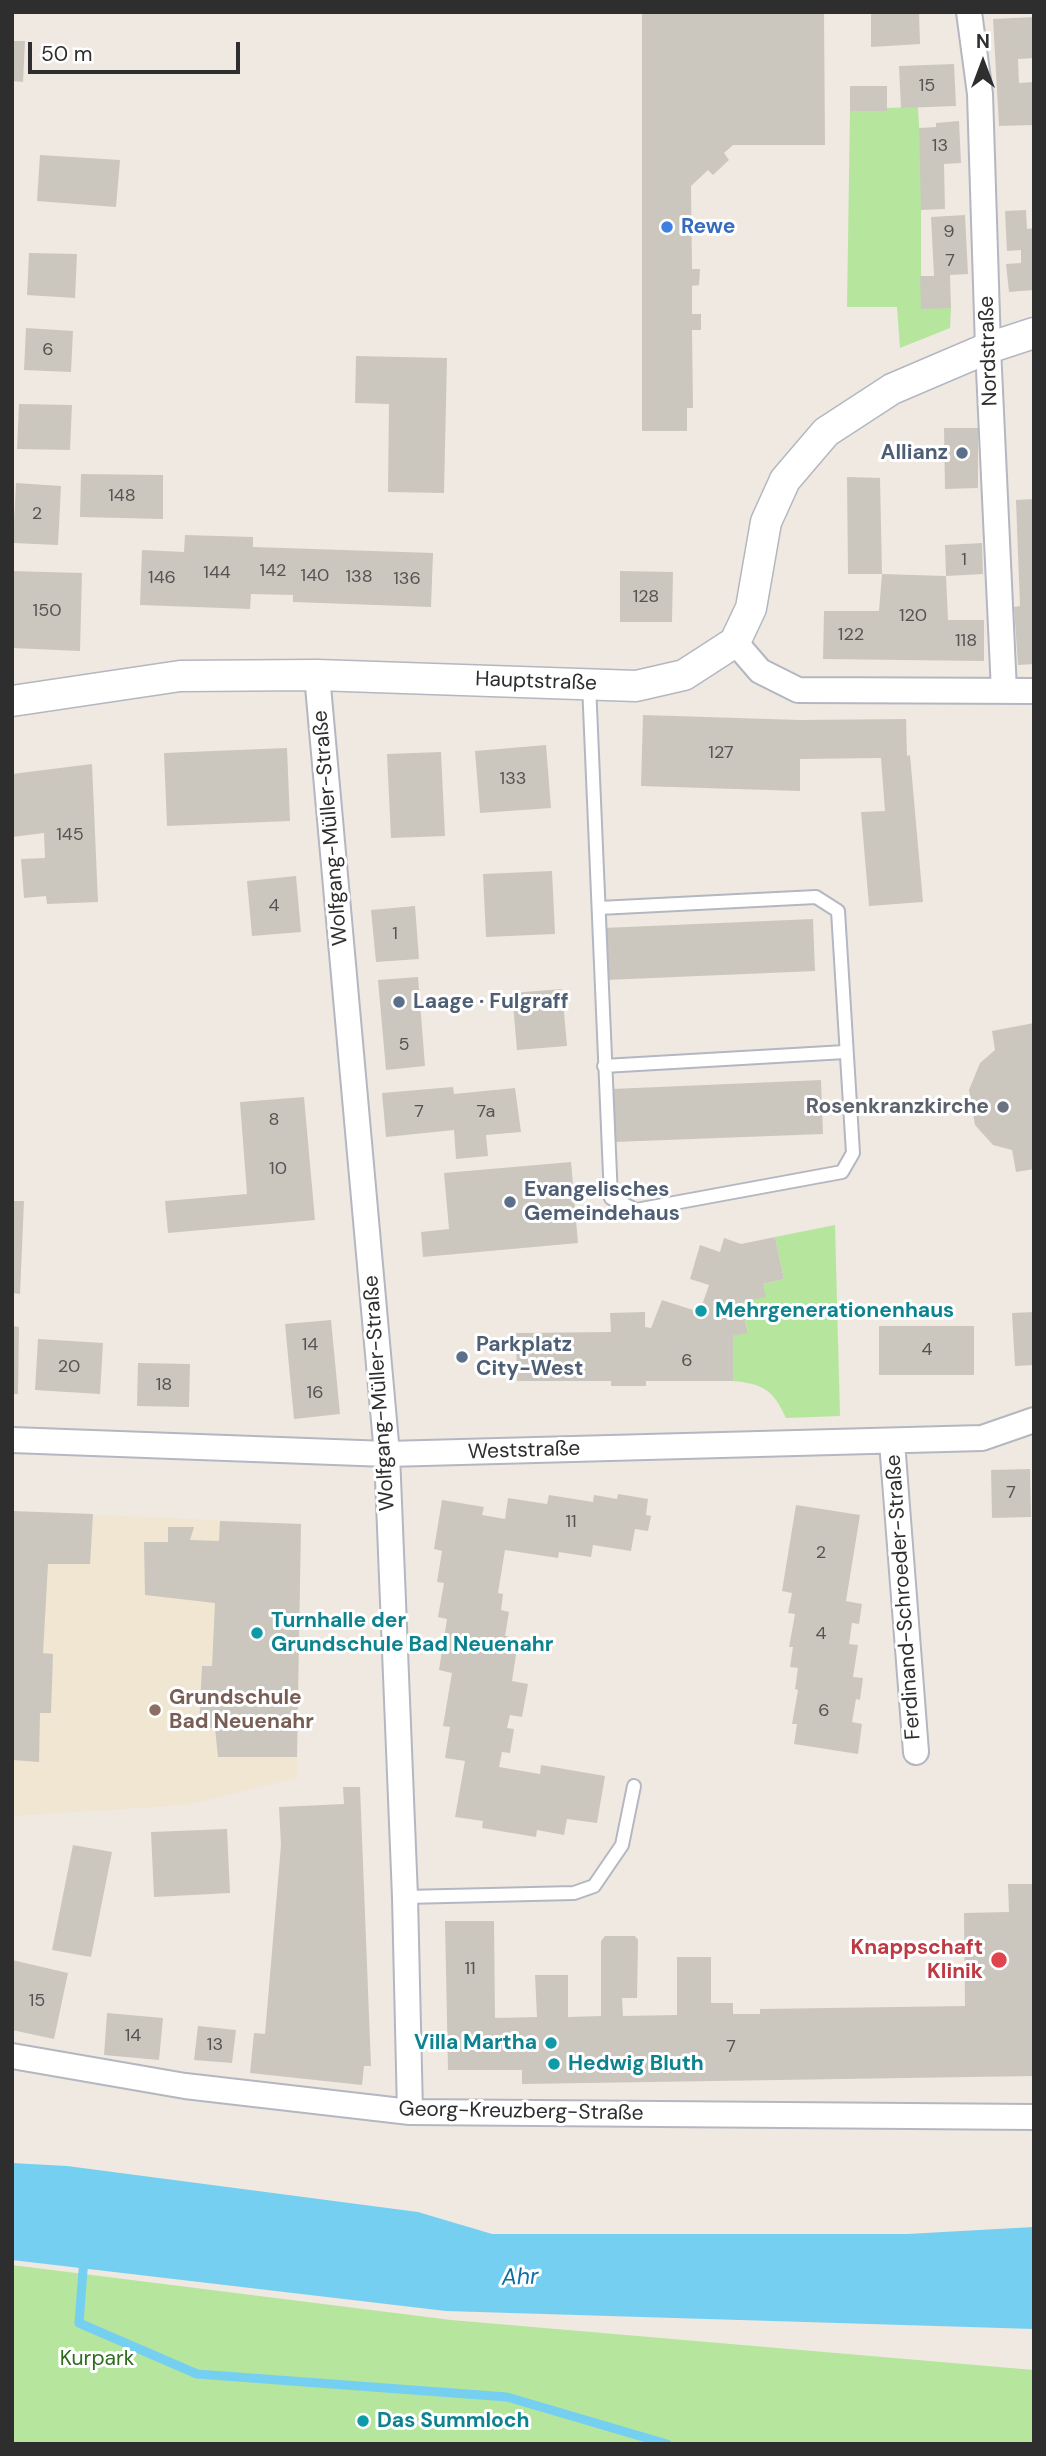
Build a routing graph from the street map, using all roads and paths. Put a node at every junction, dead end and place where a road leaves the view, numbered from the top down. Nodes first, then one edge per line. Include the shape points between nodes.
1 (969, 12) edge
2 (1034, 333) edge
3 (988, 348) junction
4 (735, 642) junction
5 (317, 675) junction
6 (589, 684) junction
7 (1004, 691) junction
8 (1034, 691) edge
9 (12, 701) edge
10 (598, 908) junction
11 (845, 1052) junction
12 (604, 1066) junction
13 (1034, 1420) edge
14 (12, 1440) edge
15 (892, 1442) junction
16 (387, 1454) junction
17 (916, 1752) dead end
18 (634, 1786) dead end
19 (405, 1897) junction
20 (12, 2056) edge
21 (410, 2112) junction
22 (1034, 2117) edge

1 - 3 street, Nordstraße via 980,94
2 - 3 street
3 - 4 street via 892,389 826,432 785,480 766,522 751,608
3 - 7 street, Nordstraße
4 - 6 street, Hauptstraße via 684,675 636,685
4 - 7 street via 760,671 797,690
5 - 6 street, Hauptstraße
5 - 9 street, Hauptstraße via 180,676
5 - 16 street, Wolfgang-Müller-Straße
6 - 10 lane
7 - 8 street
10 - 11 lane via 816,897 838,911
10 - 12 lane
11 - 12 lane
11 - 12 lane via 853,1153 842,1172 636,1210 611,1198
13 - 15 street, Weststraße via 982,1438
14 - 16 street, Weststraße
15 - 16 street, Weststraße
15 - 17 street, Ferdinand-Schroeder-Straße
16 - 19 street, Wolfgang-Müller-Straße
18 - 19 lane via 622,1845 594,1886 574,1893
19 - 21 street, Wolfgang-Müller-Straße
20 - 21 street, Georg-Kreuzberg-Straße via 185,2086
21 - 22 street, Georg-Kreuzberg-Straße

